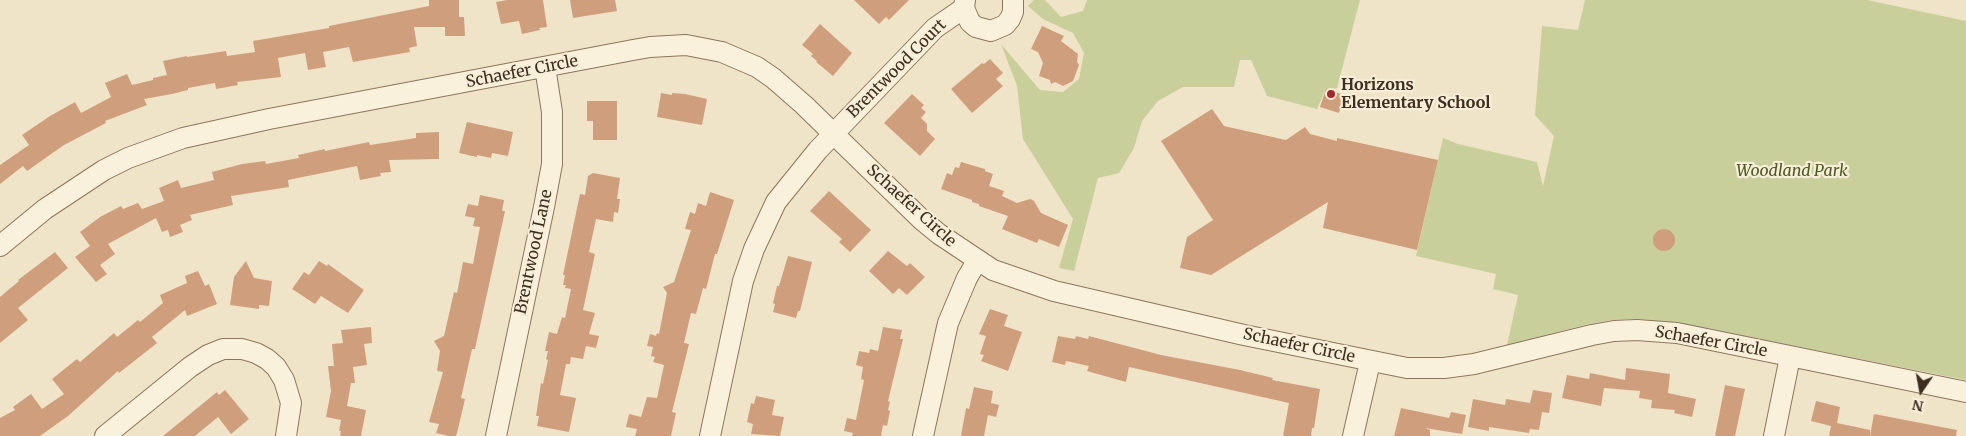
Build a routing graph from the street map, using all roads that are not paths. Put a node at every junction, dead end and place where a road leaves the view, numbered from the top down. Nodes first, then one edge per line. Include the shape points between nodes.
1 (1013, 0) edge
2 (965, 4) edge
3 (545, 67) junction
4 (833, 134) junction
5 (0, 246) edge
6 (977, 261) junction
7 (1790, 357) junction
8 (1370, 362) junction
9 (1966, 392) edge
10 (104, 436) edge
11 (286, 436) edge
12 (496, 436) edge
13 (710, 436) edge
14 (923, 436) edge
15 (1353, 436) edge
16 (1774, 436) edge

1 - 2 street, Brentwood Court via 1010,19 1005,25 991,30 976,27 966,15
2 - 4 street, Brentwood Court via 935,28
3 - 4 street, Schaefer Circle via 650,47 704,47 739,58 773,78
3 - 5 street, Schaefer Circle via 183,138 104,170 45,209
3 - 12 street, Brentwood Lane via 552,112 552,164
4 - 6 street, Schaefer Circle via 922,220
4 - 13 street via 801,168 776,202 754,249 743,281
6 - 8 street, Schaefer Circle via 1054,291
6 - 14 street via 948,323
7 - 8 street, Schaefer Circle via 1677,334 1637,330 1592,335 1487,362 1444,368 1407,368
7 - 9 street, Schaefer Circle
7 - 16 street
8 - 15 street
10 - 11 street via 208,355 223,349 242,349 268,359 284,380 291,403

